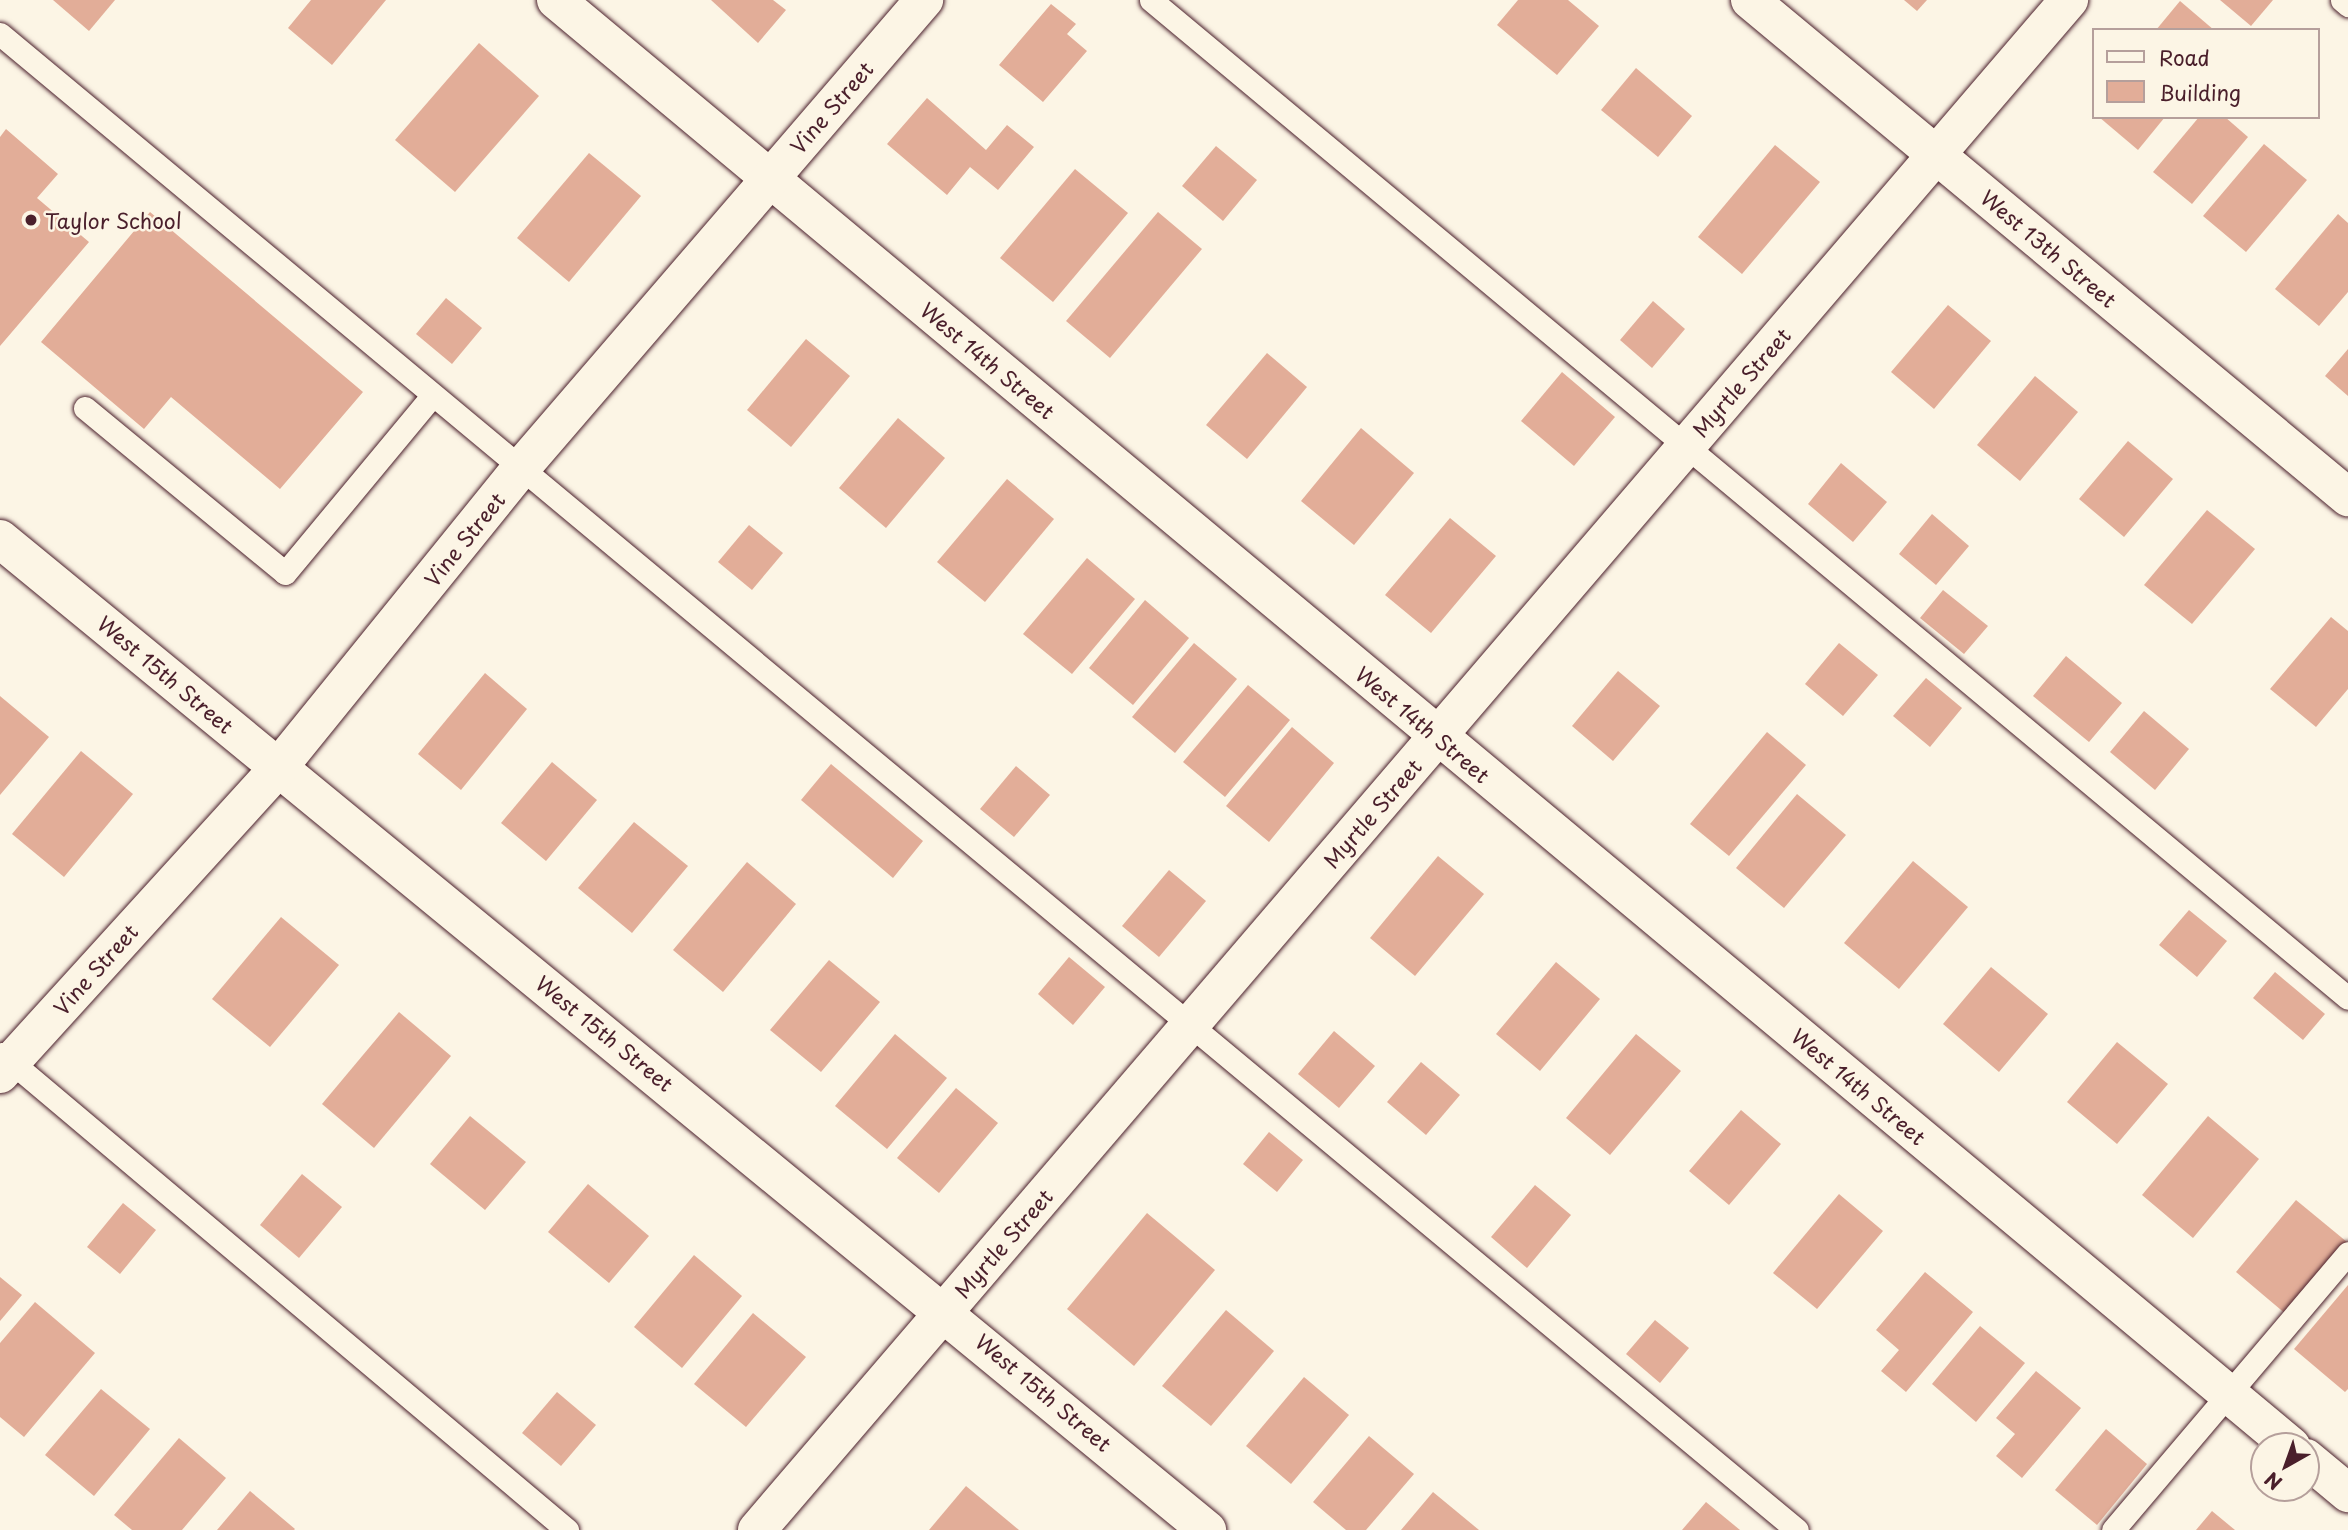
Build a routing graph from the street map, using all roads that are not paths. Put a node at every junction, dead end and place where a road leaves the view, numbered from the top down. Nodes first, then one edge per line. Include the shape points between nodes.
1 (556, 0) edge
2 (924, 0) edge
3 (1151, 0) edge
4 (1750, 0) edge
5 (2069, 0) edge
6 (2342, 0) edge
7 (2348, 5) edge
8 (0, 34) edge
9 (1937, 154) junction
10 (770, 178) junction
11 (433, 395) junction
12 (85, 408) dead end
13 (1686, 446) junction
14 (521, 468) junction
15 (2348, 497) edge
16 (0, 539) edge
17 (1438, 736) junction
18 (278, 768) junction
19 (2348, 998) edge
20 (1190, 1025) junction
21 (4, 1063) edge
22 (2348, 1253) edge
23 (945, 1310) junction
24 (2229, 1394) junction
25 (2274, 1432) edge
26 (2320, 1470) edge
27 (2348, 1493) edge
28 (567, 1530) edge
29 (757, 1530) edge
30 (1208, 1530) edge
31 (1797, 1530) edge
32 (2113, 1530) edge

1 - 10 street, West 14th Street
2 - 10 street, Vine Street
3 - 13 lane
4 - 9 street, West 13th Street
5 - 9 street, Myrtle Street
6 - 7 lane
8 - 11 lane
9 - 13 street, Myrtle Street
9 - 15 street, West 13th Street
10 - 14 street, Vine Street
10 - 17 street, West 14th Street
11 - 12 lane via 285,573
11 - 14 lane
13 - 17 street, Myrtle Street
13 - 19 lane
14 - 18 street, Vine Street
14 - 20 lane
16 - 18 street, West 15th Street
17 - 20 street, Myrtle Street
17 - 24 street, West 14th Street
18 - 21 street, Vine Street
18 - 23 street, West 15th Street
20 - 23 street, Myrtle Street
20 - 31 lane
21 - 28 lane
22 - 24 lane
23 - 29 street, Myrtle Street
23 - 30 street, West 15th Street
24 - 25 street, West 14th Street
24 - 32 lane
26 - 27 street

